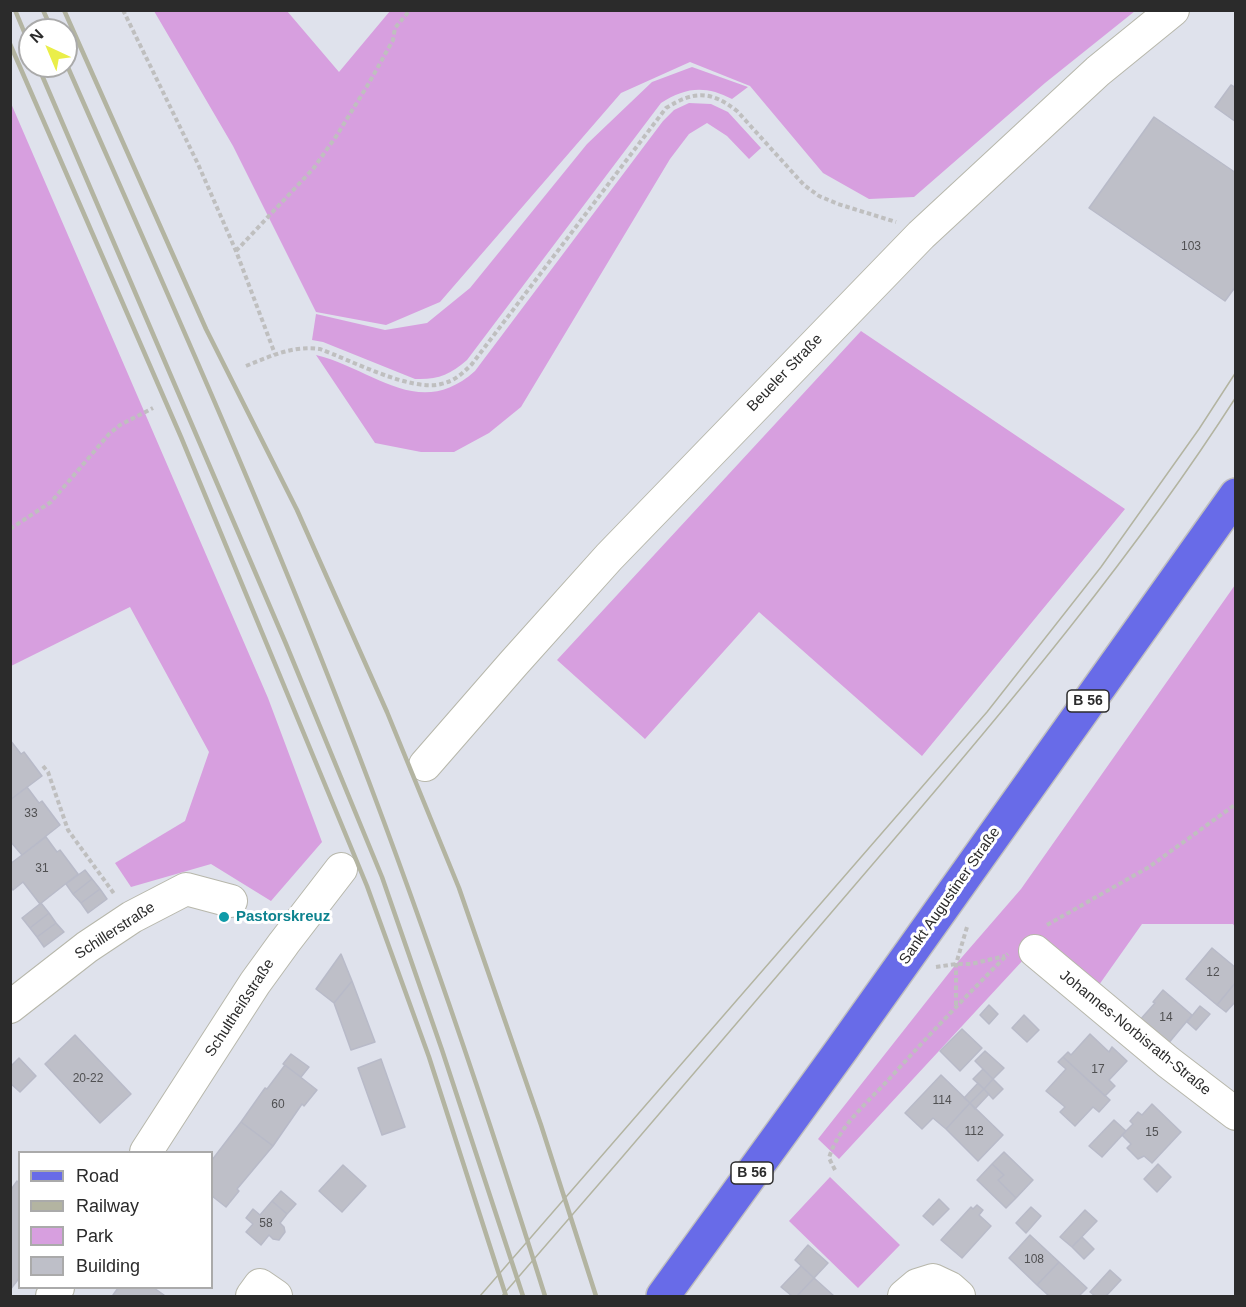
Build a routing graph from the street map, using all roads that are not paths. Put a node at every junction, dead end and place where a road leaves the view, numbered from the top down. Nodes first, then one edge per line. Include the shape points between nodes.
1 (1173, 10) edge
2 (1236, 495) edge
3 (425, 765) dead end
4 (341, 869) dead end
5 (231, 901) dead end
6 (1025, 945) road end
7 (10, 1007) edge
8 (1236, 1114) edge
9 (147, 1151) edge
10 (252, 1296) edge
11 (276, 1296) edge
12 (663, 1296) edge
13 (904, 1296) edge
14 (959, 1296) edge

1 - 3 street, Beueler Straße via 1098,71 921,235 609,557
2 - 12 main road, Sankt Augustiner Straße / B 56
4 - 9 street, Schultheißstraße via 261,975
5 - 7 street, Schillerstraße via 186,889 132,917 87,947
6 - 8 street, Johannes-Norbisrath-Straße
10 - 11 street via 260,1285
13 - 14 street via 917,1285 933,1280

